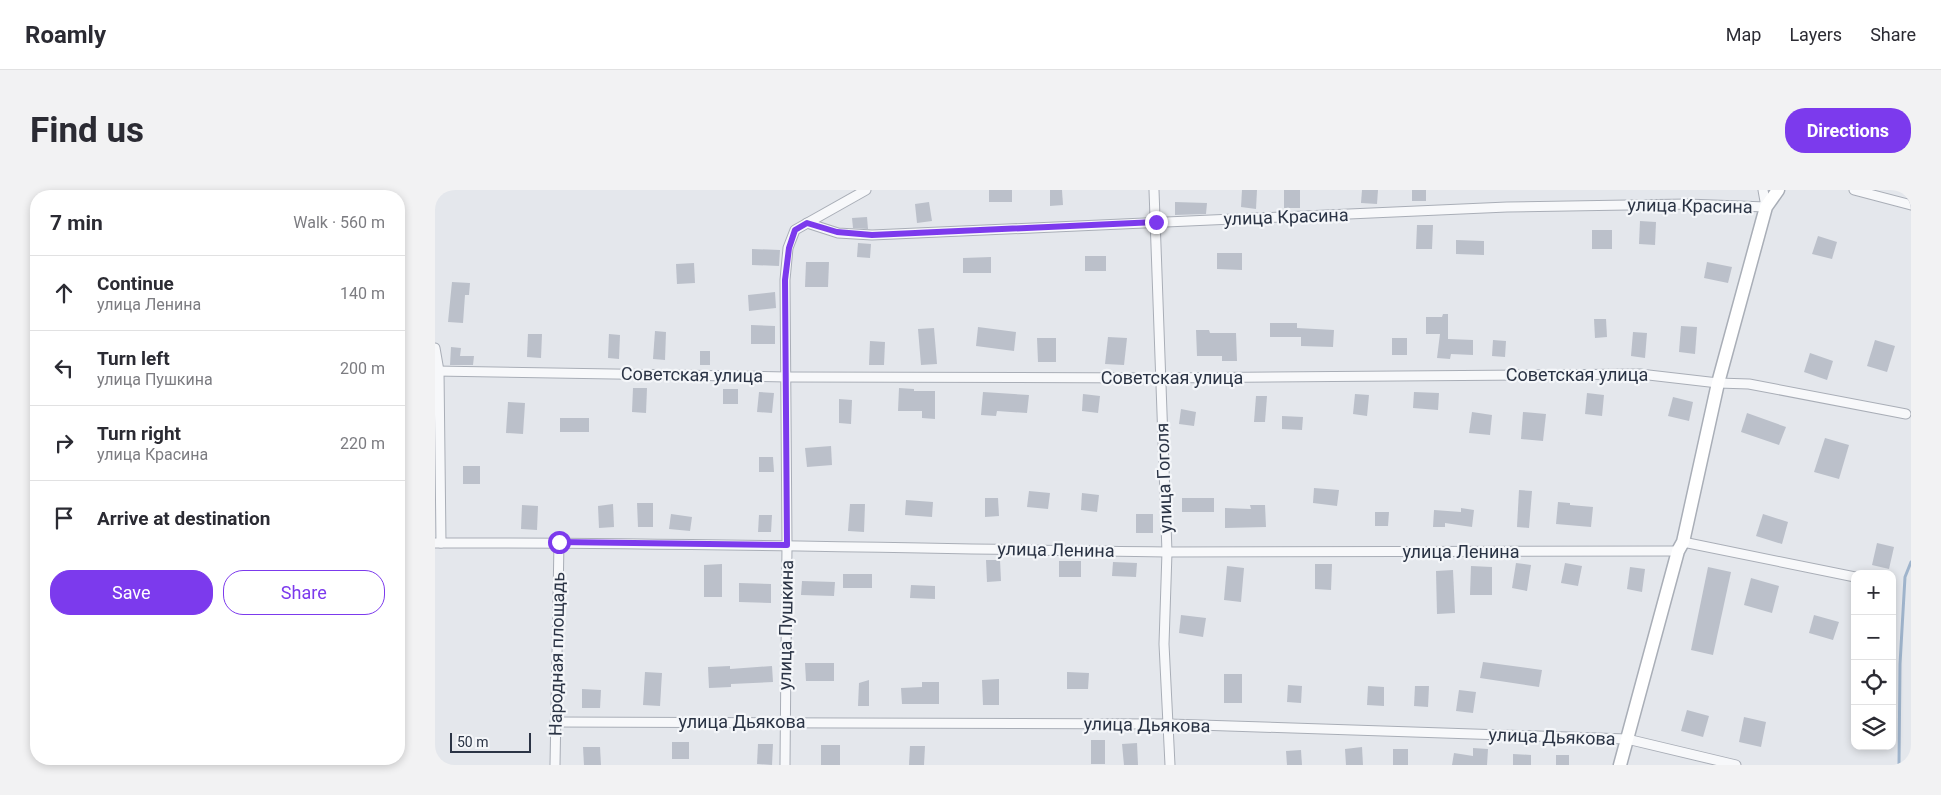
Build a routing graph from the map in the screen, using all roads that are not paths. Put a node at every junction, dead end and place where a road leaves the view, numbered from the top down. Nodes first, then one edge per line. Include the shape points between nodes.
1 (866, 190) edge
2 (1154, 190) edge
3 (1763, 190) edge
4 (1778, 190) edge
5 (1854, 190) edge
6 (1911, 205) edge
7 (1765, 207) junction
8 (1156, 222) junction
9 (807, 223) junction
10 (435, 348) edge
11 (437, 371) edge
12 (787, 377) junction
13 (1161, 378) junction
14 (1718, 383) junction
15 (1906, 414) dead end
16 (559, 542) junction
17 (438, 543) edge
18 (787, 545) junction
19 (1681, 547) junction
20 (1167, 552) junction
21 (1851, 576) edge
22 (555, 722) junction
23 (785, 722) junction
24 (1169, 724) junction
25 (1627, 740) junction
26 (555, 765) edge
27 (785, 765) edge
28 (1170, 765) edge
29 (1621, 765) edge
30 (1736, 765) edge

1 - 9 street, улица Пушкина
2 - 8 street, улица Гоголя
3 - 7 street
4 - 7 main road
5 - 6 street
7 - 8 street, улица Красина via 1687,204 1507,207
7 - 14 main road
8 - 9 street, улица Красина via 872,235 837,232
8 - 13 street, улица Гоголя
9 - 12 street, улица Пушкина via 795,230 789,248 785,280
10 - 11 street
11 - 12 street, Советская улица
11 - 17 street
12 - 13 street, Советская улица
12 - 18 street, улица Пушкина
13 - 14 street, Советская улица via 1640,374
13 - 20 street, улица Гоголя
14 - 15 street, Советская улица via 1749,384
14 - 19 main road
16 - 17 street, улица Ленина
16 - 18 street, улица Ленина
16 - 22 street, Народная площадь
18 - 20 street, улица Ленина
18 - 23 street, улица Пушкина
19 - 20 street, улица Ленина
19 - 21 street, улица Ленина
19 - 25 main road
20 - 24 street, улица Гоголя via 1164,644
22 - 23 street, улица Дьякова
22 - 26 street, Народная площадь
23 - 24 street, улица Дьякова
23 - 27 street, улица Пушкина
24 - 25 street, улица Дьякова
24 - 28 street, улица Гоголя
25 - 29 main road
25 - 30 street, улица Дьякова

